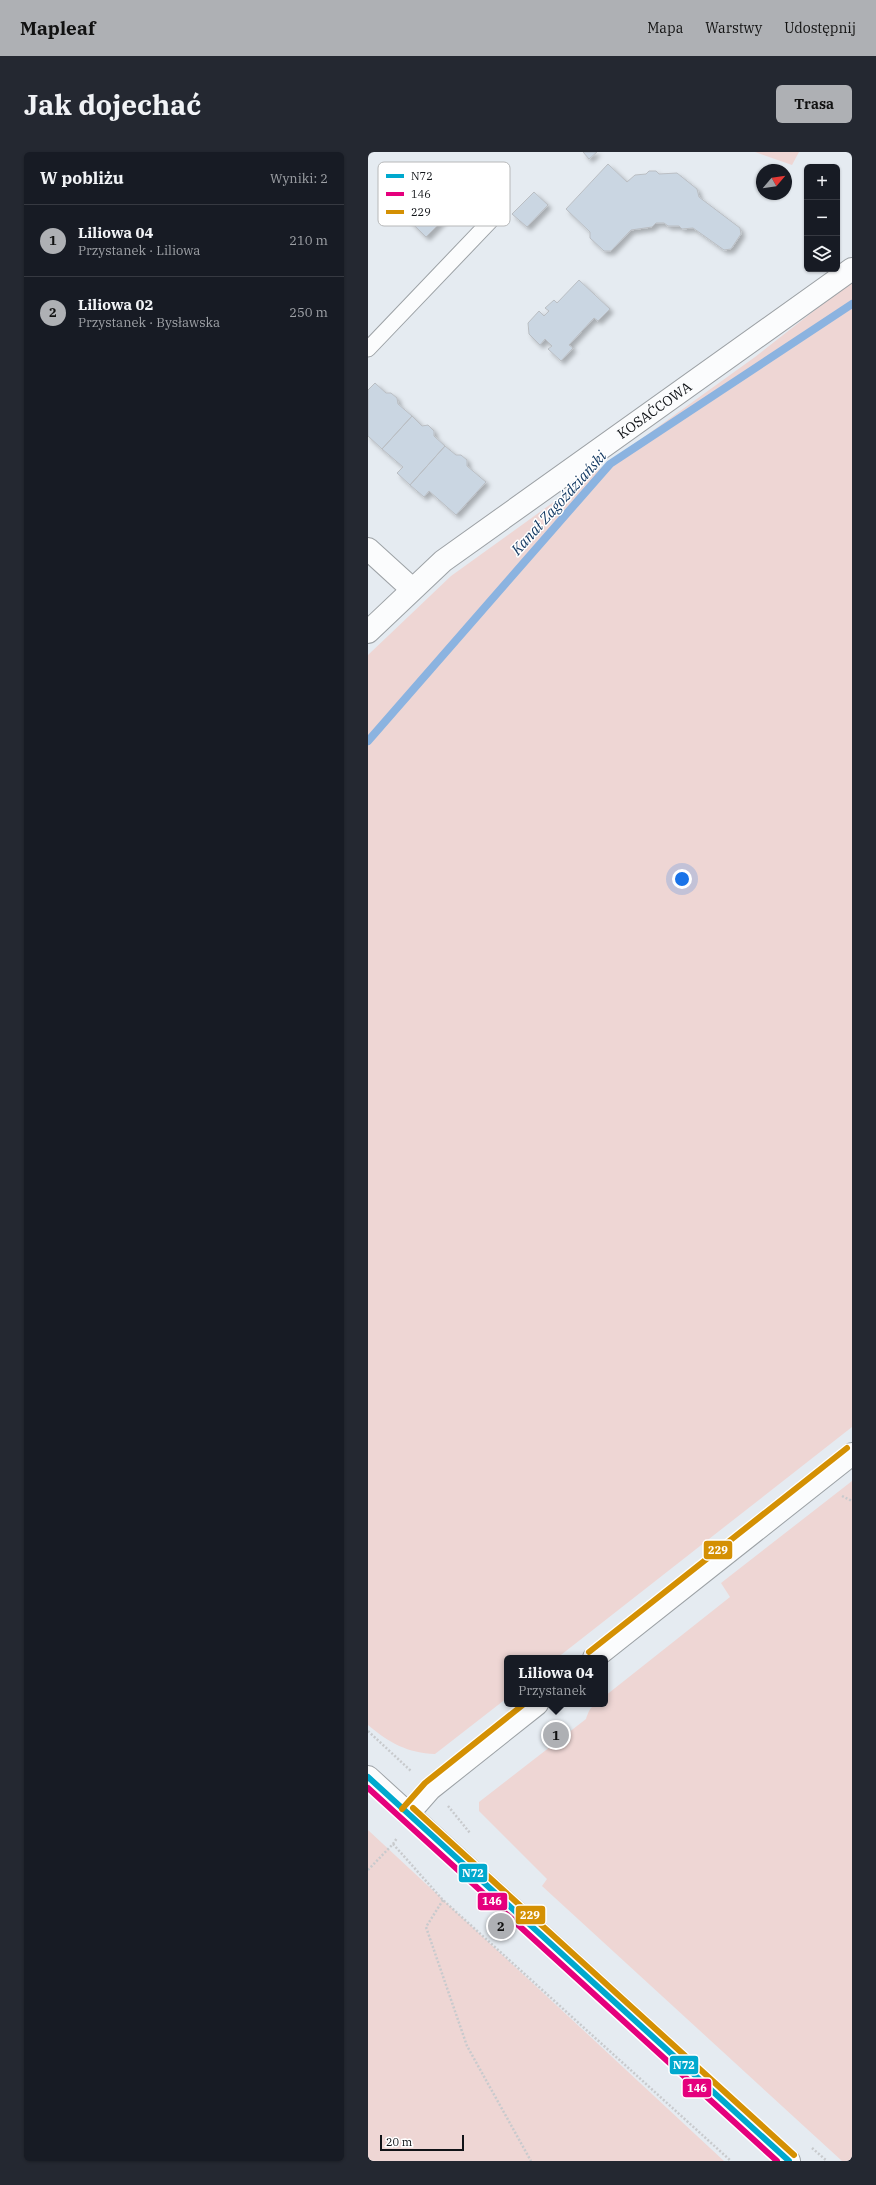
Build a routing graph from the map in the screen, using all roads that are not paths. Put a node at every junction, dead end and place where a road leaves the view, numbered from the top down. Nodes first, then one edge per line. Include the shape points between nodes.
1 (486, 226) edge
2 (852, 269) edge
3 (368, 349) edge
4 (368, 549) edge
5 (412, 589) junction
6 (368, 632) edge
7 (852, 1454) edge
8 (598, 1655) edge
9 (532, 1707) edge
10 (368, 1777) edge
11 (408, 1814) junction
12 (789, 2161) edge

1 - 3 lane
2 - 5 street, KOSAĆCOWA via 443,561
4 - 5 street
5 - 6 street, KOSAĆCOWA
7 - 8 street
9 - 11 street via 430,1788
10 - 11 street
11 - 12 street

